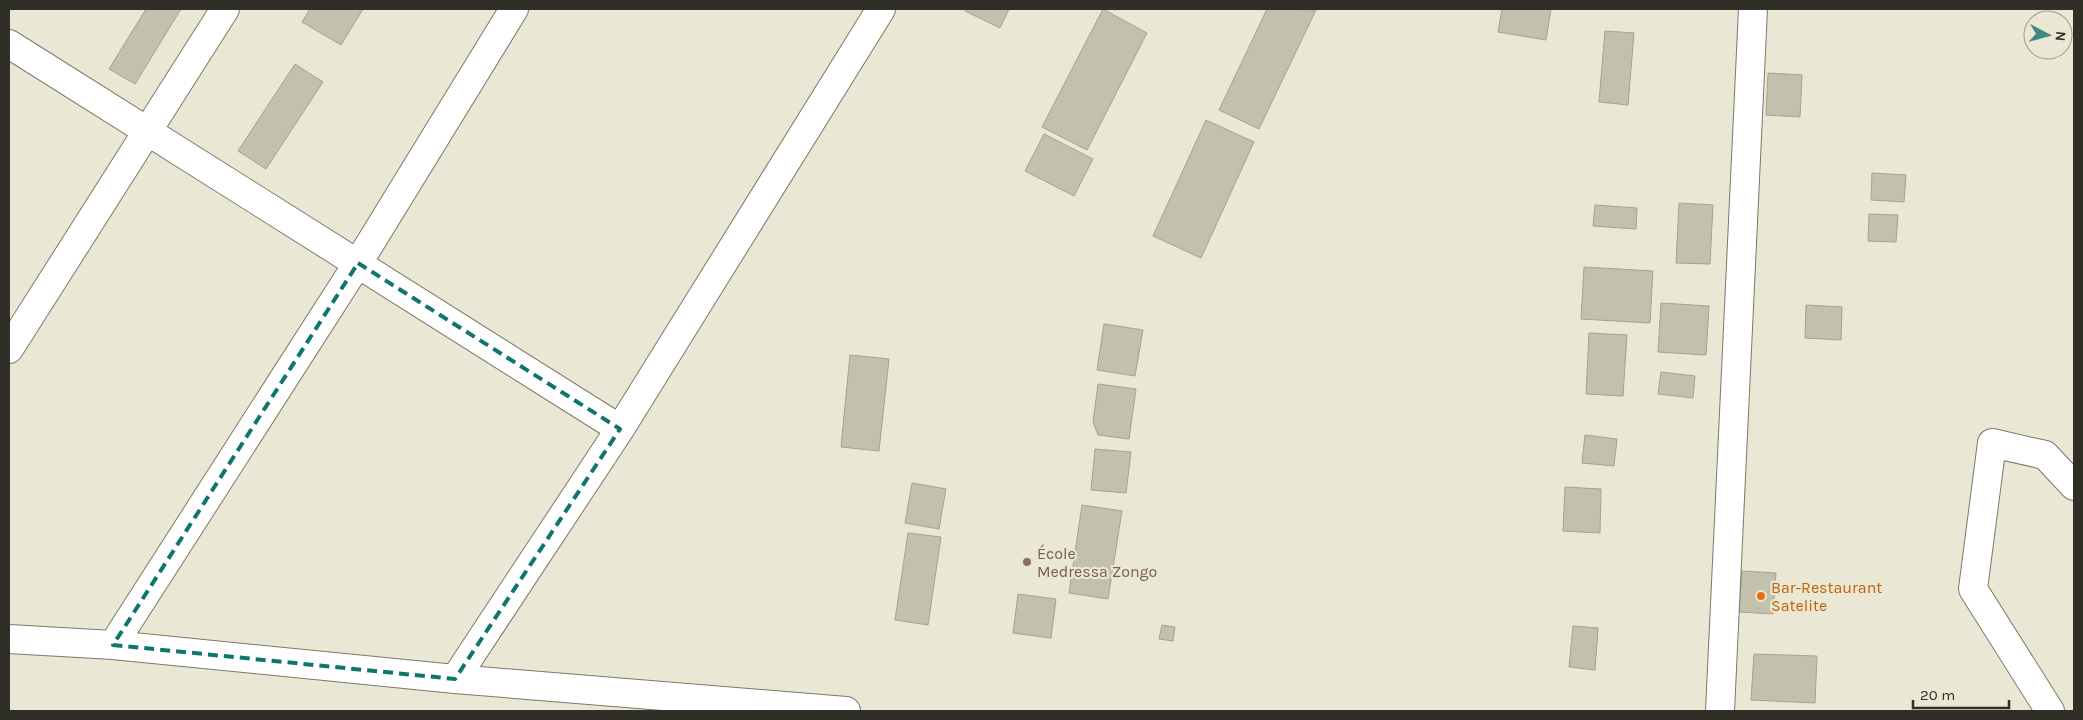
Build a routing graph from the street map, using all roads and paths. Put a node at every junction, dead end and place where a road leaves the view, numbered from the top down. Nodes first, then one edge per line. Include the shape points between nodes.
1 (225, 9) edge
2 (514, 9) edge
3 (881, 9) edge
4 (1753, 9) edge
5 (9, 44) edge
6 (147, 131) junction
7 (358, 263) junction
8 (9, 349) edge
9 (620, 429) junction
10 (2074, 486) edge
11 (9, 640) edge
12 (113, 646) junction
13 (455, 679) junction
14 (846, 711) edge
15 (1720, 711) edge
16 (2050, 711) edge

1 - 6 street
2 - 7 street
3 - 9 street
4 - 15 street
5 - 6 street
6 - 7 street
6 - 8 street
7 - 9 street
7 - 12 street
9 - 13 street
10 - 16 street via 2045,455 1992,443 1973,589
11 - 12 street
12 - 13 street
13 - 14 street

